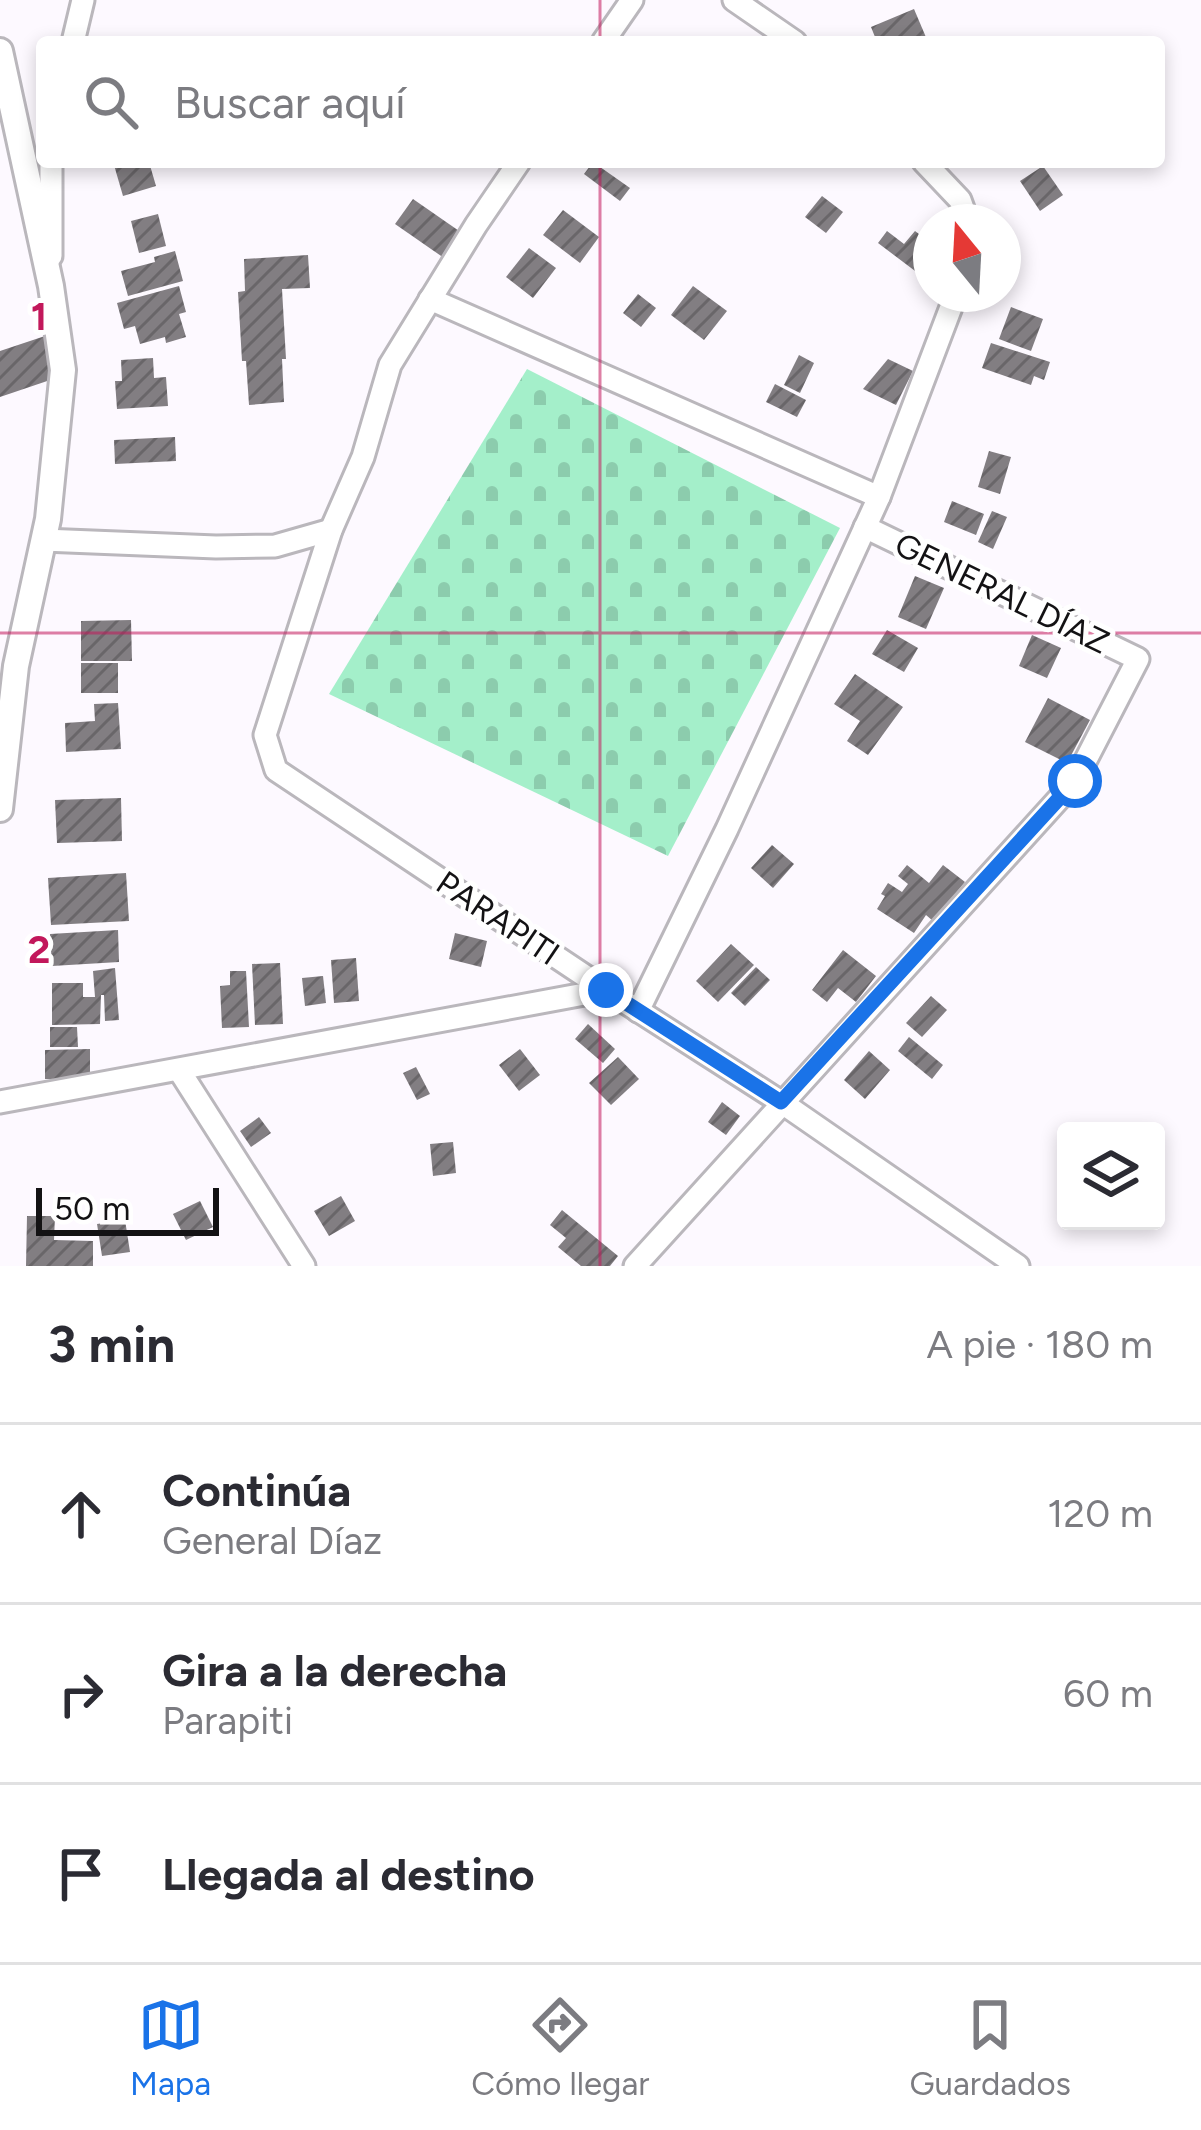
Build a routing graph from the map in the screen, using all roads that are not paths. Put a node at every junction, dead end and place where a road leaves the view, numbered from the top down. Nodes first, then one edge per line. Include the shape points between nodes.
1 (82, 0) edge
2 (632, 0) edge
3 (734, 0) edge
4 (75, 36) edge
5 (606, 36) edge
6 (786, 36) edge
7 (0, 51) edge
8 (51, 168) edge
9 (515, 168) edge
10 (930, 168) edge
11 (961, 204) edge
12 (51, 286) junction
13 (430, 299) junction
14 (949, 312) edge
15 (879, 497) junction
16 (865, 527) junction
17 (332, 530) junction
18 (43, 540) junction
19 (8, 670) edge
20 (0, 809) edge
21 (606, 990) junction
22 (638, 1011) junction
23 (179, 1070) junction
24 (0, 1102) edge
25 (781, 1102) junction
26 (304, 1266) edge
27 (634, 1266) edge
28 (1018, 1266) edge

1 - 4 street
2 - 5 street
3 - 6 street
7 - 12 street
8 - 12 street
9 - 13 street
10 - 11 street
12 - 18 street via 63,370
13 - 15 street
13 - 17 street via 390,364
14 - 15 street
15 - 16 street
16 - 22 street
16 - 25 street, GENERAL DÍAZ via 1138,659 1075,781
17 - 18 street via 275,546
17 - 21 street, PARAPITI via 265,735 276,770
18 - 19 street
19 - 20 street
21 - 22 street, PARAPITI
21 - 23 street
22 - 25 street, PARAPITI
23 - 24 street
23 - 26 street
25 - 27 street, GENERAL DÍAZ
25 - 28 street, PARAPITI

